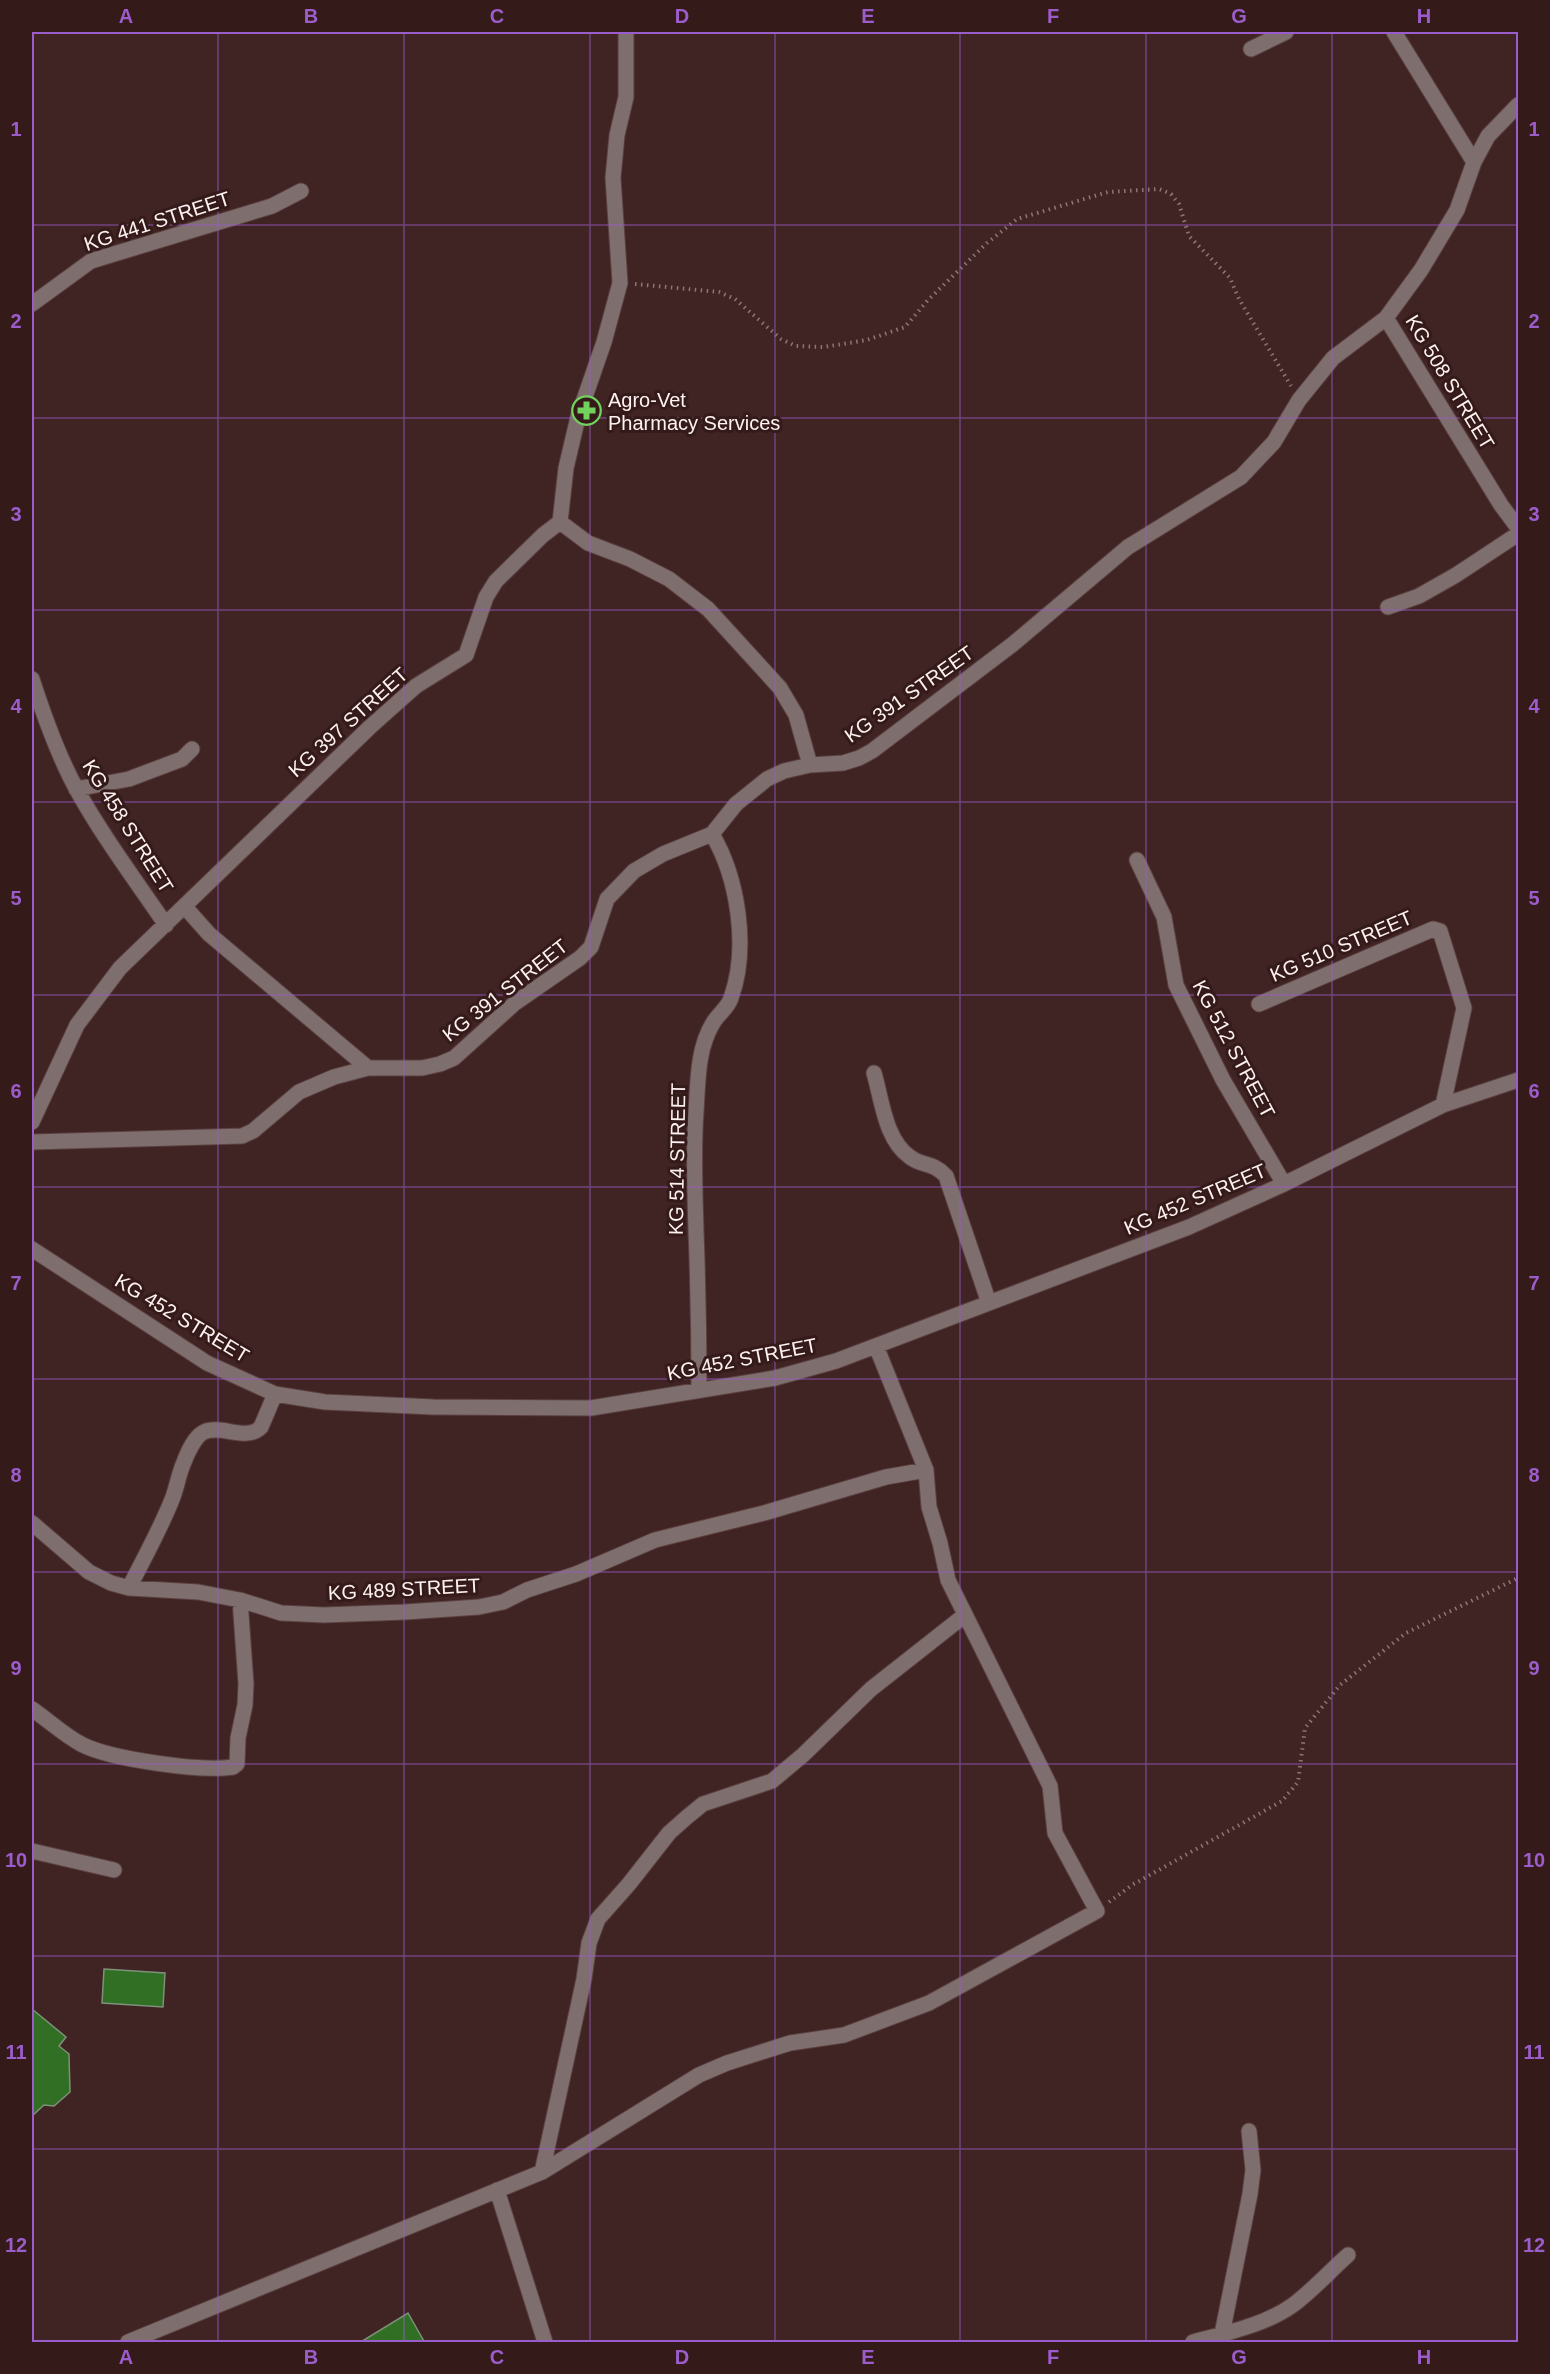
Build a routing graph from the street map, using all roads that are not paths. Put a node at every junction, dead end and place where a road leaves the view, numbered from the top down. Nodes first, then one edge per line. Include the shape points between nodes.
1 (626, 32) edge
2 (1286, 32) edge
3 (1394, 32) edge
4 (1251, 49) dead end
5 (1518, 105) edge
6 (1474, 162) junction
7 (301, 191) dead end
8 (32, 304) edge
9 (1386, 318) junction
10 (1516, 520) edge
11 (560, 522) junction
12 (1518, 534) edge
13 (1388, 607) dead end
14 (32, 679) edge
15 (38, 718) edge
16 (192, 749) dead end
17 (810, 765) junction
18 (76, 789) junction
19 (712, 834) junction
20 (1137, 860) dead end
21 (185, 907) junction
22 (166, 925) junction
23 (1259, 1004) dead end
24 (368, 1068) junction
25 (874, 1073) dead end
26 (1518, 1080) edge
27 (1443, 1105) junction
28 (32, 1122) edge
29 (32, 1142) edge
30 (1284, 1184) junction
31 (32, 1249) edge
32 (989, 1303) junction
33 (876, 1346) junction
34 (699, 1390) junction
35 (276, 1394) junction
36 (926, 1470) junction
37 (32, 1523) edge
38 (129, 1588) junction
39 (240, 1600) junction
40 (965, 1615) junction
41 (32, 1709) edge
42 (32, 1851) edge
43 (114, 1870) dead end
44 (1249, 2131) dead end
45 (542, 2172) junction
46 (497, 2190) junction
47 (1348, 2254) dead end
48 (1222, 2334) junction
49 (128, 2343) edge
50 (545, 2343) edge
51 (1193, 2343) edge

1 - 11 street via 626,97 613,178 620,283 578,417 566,468
2 - 4 street
3 - 6 street
5 - 6 street, KG 391 STREET via 1488,136
6 - 9 street, KG 391 STREET via 1457,210
7 - 8 street, KG 441 STREET via 272,206 91,261
9 - 10 street, KG 508 STREET via 1501,505
9 - 17 street, KG 391 STREET via 1333,358 1299,399 1274,442 1241,477 1128,547 1013,645 872,751 843,763
11 - 17 street via 588,543 669,579 708,609 780,688 796,715
11 - 21 street, KG 397 STREET via 496,581 486,597 466,655 416,686 369,727
12 - 13 street via 1419,596
14 - 15 street, KG 458 STREET
15 - 18 street, KG 458 STREET
16 - 18 street via 182,759 129,779
17 - 19 street, KG 391 STREET via 767,779 736,804
18 - 22 street, KG 458 STREET
19 - 24 street, KG 391 STREET via 634,871 607,899 591,947 515,1003 454,1058 422,1068
19 - 34 street, KG 514 STREET via 735,893 740,933 731,999 713,1022 699,1069 694,1139
20 - 30 street, KG 512 STREET via 1164,917 1176,985 1223,1080
21 - 22 street, KG 397 STREET
21 - 24 street via 209,934
22 - 28 street, KG 397 STREET via 120,968 77,1025
23 - 27 street, KG 510 STREET via 1433,929 1440,931 1464,1008
24 - 29 street, KG 391 STREET via 299,1092 242,1136
25 - 32 street via 891,1134 899,1148 912,1159 937,1167 946,1176
26 - 27 street, KG 452 STREET
27 - 30 street, KG 452 STREET
30 - 32 street, KG 452 STREET via 1189,1227
31 - 35 street, KG 452 STREET via 207,1363
32 - 33 street, KG 452 STREET
33 - 34 street, KG 452 STREET via 775,1378
33 - 36 street
34 - 35 street, KG 452 STREET via 591,1408 433,1407 324,1402
35 - 38 street via 258,1431 216,1430 197,1437
36 - 39 street, KG 489 STREET via 886,1477 655,1540 503,1602 479,1607 324,1615 280,1613
36 - 40 street via 929,1507 948,1580
37 - 38 street, KG 489 STREET via 89,1572
38 - 39 street, KG 489 STREET via 198,1592
39 - 41 street via 246,1684 237,1764 233,1767 173,1765 94,1749
40 - 45 street via 871,1689 772,1781 703,1804 687,1817 669,1833 598,1919 589,1943
40 - 45 street via 1050,1786 1055,1833 1096,1911 920,2006 844,2035 790,2043 699,2075
42 - 43 street
44 - 48 street via 1253,2170 1250,2194
45 - 46 street
46 - 49 street
46 - 50 street
47 - 48 street via 1291,2306
48 - 51 street

